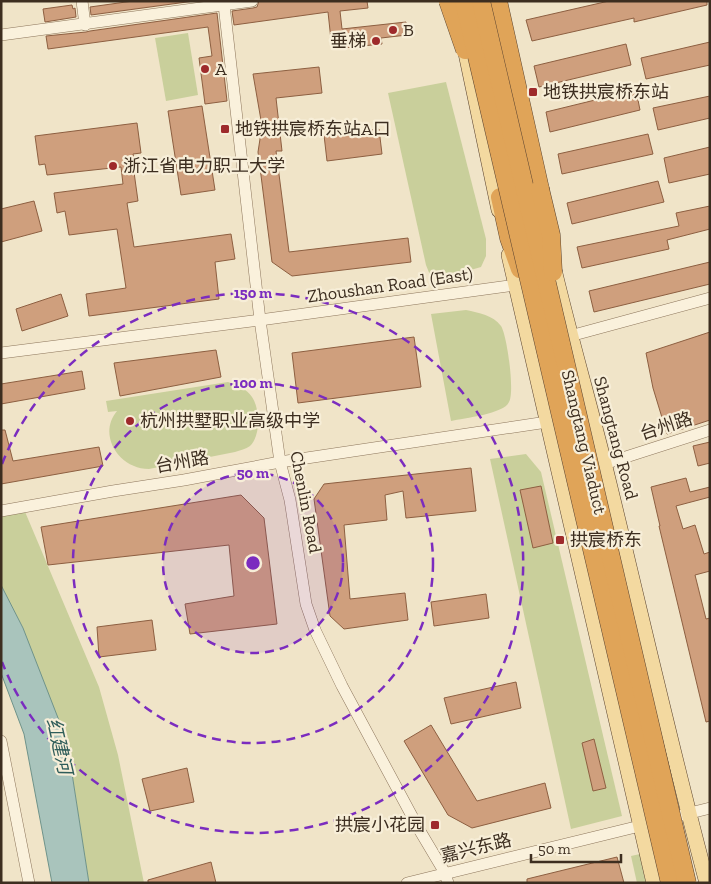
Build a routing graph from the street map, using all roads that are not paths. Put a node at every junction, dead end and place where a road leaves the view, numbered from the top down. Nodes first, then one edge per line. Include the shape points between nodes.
1 (82, 1) edge
2 (252, 1) edge
3 (448, 1) edge
4 (455, 1) edge
5 (464, 1) edge
6 (481, 1) edge
7 (491, 1) edge
8 (498, 1) edge
9 (224, 5) junction
10 (85, 25) junction
11 (1, 35) edge
12 (515, 286) junction
13 (710, 298) edge
14 (260, 320) junction
15 (557, 334) junction
16 (1, 353) edge
17 (547, 422) junction
18 (710, 430) edge
19 (280, 462) junction
20 (604, 464) junction
21 (3, 510) edge
22 (1, 740) edge
23 (710, 808) edge
24 (688, 813) junction
25 (640, 826) junction
26 (447, 878) edge
27 (29, 883) edge
28 (407, 883) edge
29 (654, 883) edge
30 (670, 883) edge
31 (688, 883) edge
32 (707, 883) edge

1 - 10 street
2 - 9 street
3 - 15 highway, bridge via 464,46 509,238
4 - 12 main road
5 - 15 highway, Shangtang Viaduct, bridge
6 - 15 highway, Shangtang Viaduct, bridge
7 - 15 main road, Shangtang Road
8 - 15 highway, bridge via 550,235
9 - 10 street
9 - 14 street, Chenlin Road
10 - 11 street
12 - 14 street, Zhoushan Road (East)
12 - 17 main road
13 - 15 street
14 - 16 street, Zhoushan Road (East)
14 - 19 street, Chenlin Road
15 - 20 main road, Shangtang Road
15 - 30 highway, Shangtang Viaduct, bridge
15 - 31 highway, Shangtang Viaduct, bridge
17 - 19 street, 台州路
17 - 25 main road
18 - 20 street, 台州路
19 - 21 street, 台州路
19 - 26 street, Chenlin Road via 290,500 306,604 315,630
20 - 24 main road, Shangtang Road
22 - 27 street
23 - 24 street, 嘉兴东路
24 - 25 street, 嘉兴东路
24 - 32 main road, Shangtang Road
25 - 26 street, 嘉兴东路
25 - 29 main road
26 - 28 street, 嘉兴东路

